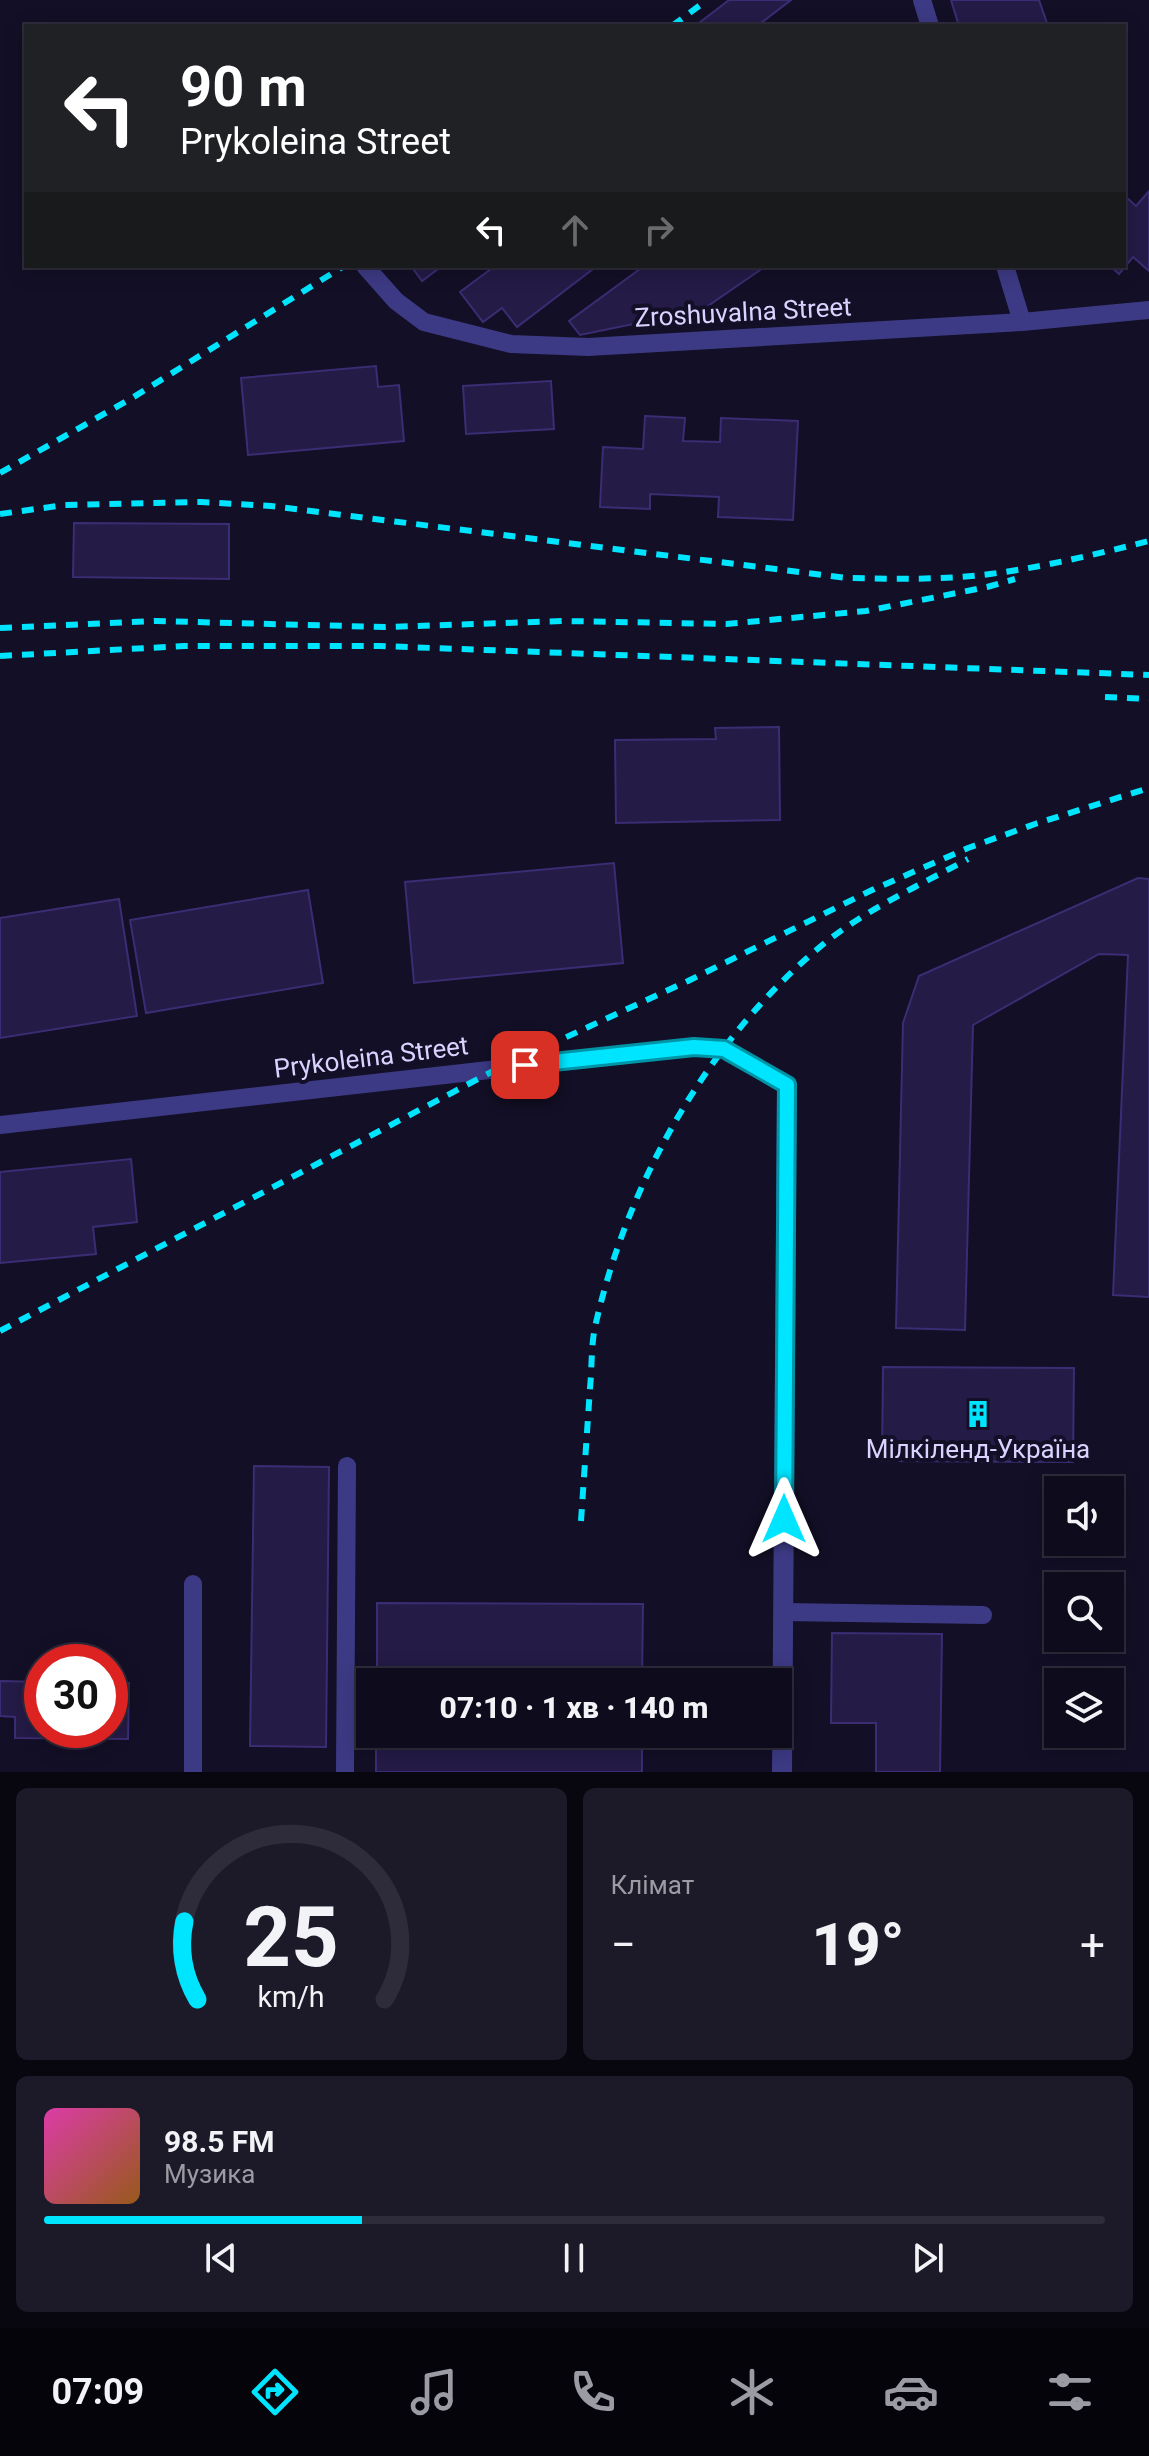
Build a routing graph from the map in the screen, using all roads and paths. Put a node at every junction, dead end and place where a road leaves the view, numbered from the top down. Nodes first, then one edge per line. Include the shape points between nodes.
1 (922, 0) edge
2 (929, 24) edge
3 (367, 268) edge
4 (1006, 268) edge
5 (1149, 310) edge
6 (1022, 322) junction
7 (787, 1085) joint
8 (0, 1125) edge
9 (347, 1466) dead end
10 (193, 1584) dead end
11 (783, 1612) junction
12 (983, 1615) dead end
13 (193, 1772) edge
14 (345, 1772) edge
15 (782, 1772) edge

1 - 2 lane
3 - 6 lane, Zroshuvalna Street via 424,322 511,344 588,347
4 - 6 lane
5 - 6 lane, Zroshuvalna Street
7 - 8 lane, Prykoleina Street via 724,1049 694,1047
7 - 11 street
9 - 14 lane
10 - 13 lane
11 - 12 lane
11 - 15 street

